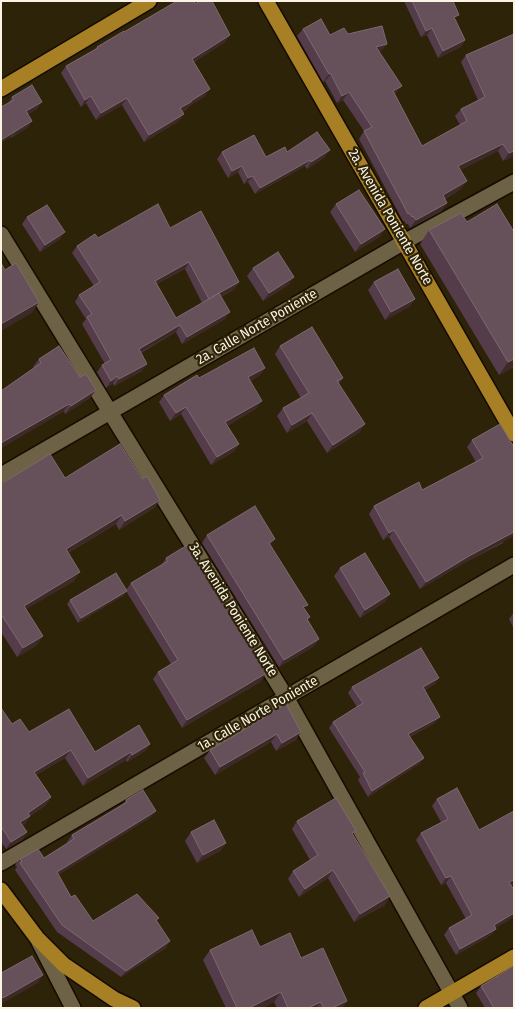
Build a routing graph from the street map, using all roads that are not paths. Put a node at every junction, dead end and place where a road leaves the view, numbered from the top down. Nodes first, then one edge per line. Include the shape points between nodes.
1 (149, 1) edge
2 (266, 1) edge
3 (1, 89) edge
4 (514, 182) edge
5 (1, 234) edge
6 (404, 242) junction
7 (110, 412) junction
8 (514, 434) edge
9 (1, 475) edge
10 (514, 565) edge
11 (286, 697) junction
12 (1, 863) edge
13 (1, 890) edge
14 (37, 938) junction
15 (514, 957) edge
16 (452, 994) junction
17 (73, 1008) edge
18 (133, 1008) edge
19 (426, 1008) edge
20 (460, 1008) edge

1 - 3 main road
2 - 6 main road, 2a. Avenida Poniente Norte
4 - 6 street, 2a. Calle Norte Poniente
5 - 7 street, 3a. Avenida Poniente Norte
6 - 7 street, 2a. Calle Norte Poniente
6 - 8 main road, 2a. Avenida Poniente Norte
7 - 9 street, 2a. Calle Norte Poniente
7 - 11 street, 3a. Avenida Poniente Norte
10 - 11 street, 1a. Calle Norte Poniente
11 - 12 street, 1a. Calle Norte Poniente
11 - 16 street, 3a. Avenida Poniente Norte
13 - 14 main road
14 - 17 street
14 - 18 main road via 64,965
15 - 16 main road
16 - 19 main road
16 - 20 street, 3a. Avenida Poniente Norte

